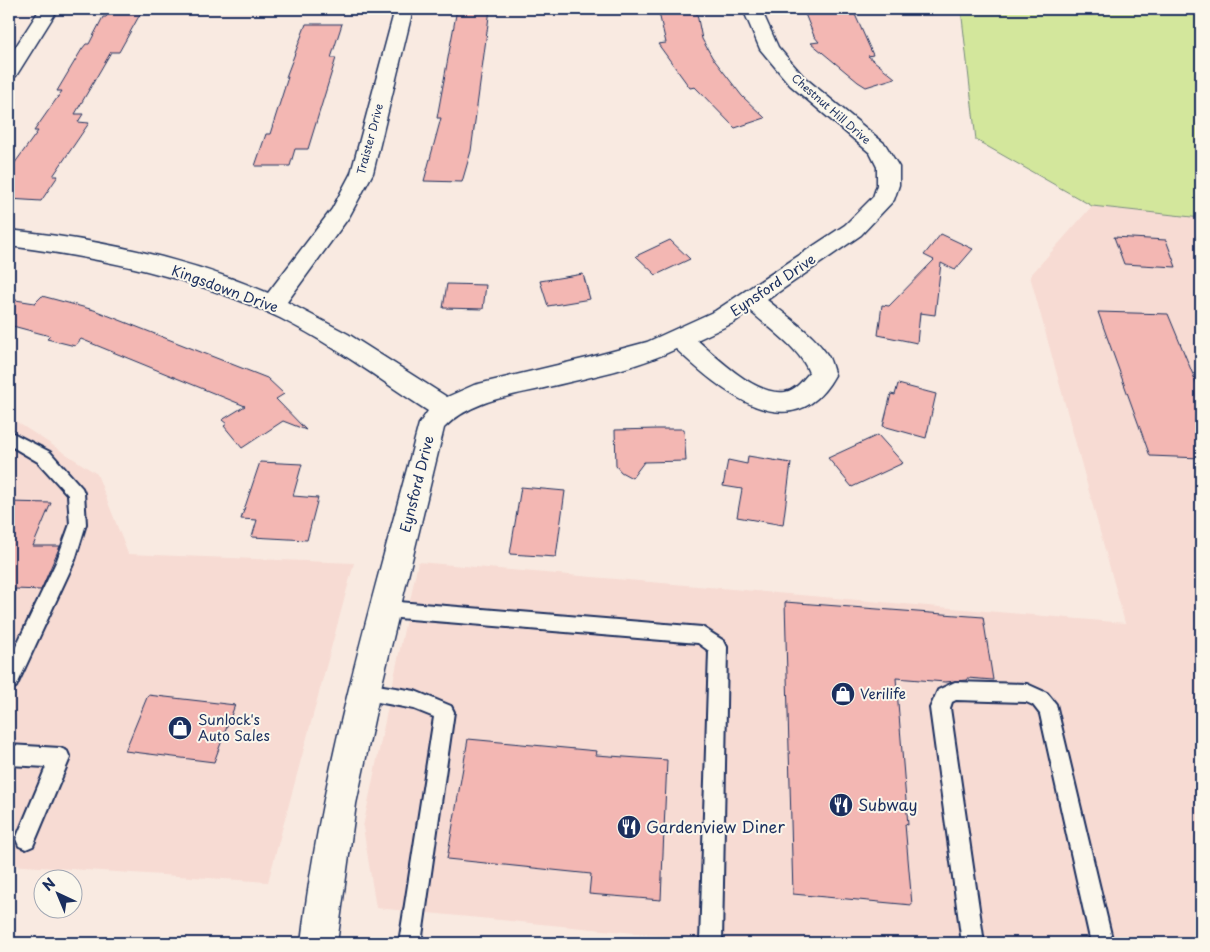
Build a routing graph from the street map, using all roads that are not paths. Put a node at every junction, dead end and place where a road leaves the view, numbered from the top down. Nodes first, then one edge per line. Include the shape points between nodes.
1 (50, 9) edge
2 (404, 9) edge
3 (752, 9) edge
4 (9, 72) edge
5 (888, 185) joint
6 (9, 238) edge
7 (752, 300) junction
8 (272, 305) junction
9 (680, 338) junction
10 (446, 409) junction
11 (9, 437) edge
12 (386, 609) junction
13 (9, 680) edge
14 (364, 692) junction
15 (9, 755) edge
16 (26, 839) dead end
17 (319, 943) edge
18 (410, 943) edge
19 (710, 943) edge
20 (973, 943) edge
21 (1102, 943) edge

1 - 4 street
2 - 8 street, Traister Drive via 362,173 341,212
3 - 5 street, Chestnut Hill Drive via 769,49 797,81 878,149 888,168
5 - 7 street, Eynsford Drive via 883,200 853,230
6 - 8 street, Kingsdown Drive via 44,242 163,267
7 - 9 street, Eynsford Drive
7 - 9 street via 817,359 822,375 803,396 788,403 772,402 750,394 726,379
8 - 10 street, Kingsdown Drive via 324,331
9 - 10 street, Eynsford Drive via 587,368 474,394
10 - 12 street, Eynsford Drive via 432,424
11 - 13 lane via 44,457 76,493 78,524 66,560
12 - 14 street, Eynsford Drive
12 - 19 lane via 702,635 718,647
14 - 17 street, Eynsford Drive via 339,804
14 - 18 lane via 415,700 444,712
15 - 16 lane via 60,758
20 - 21 lane via 940,708 945,696 954,691 1028,693 1040,699 1049,710

